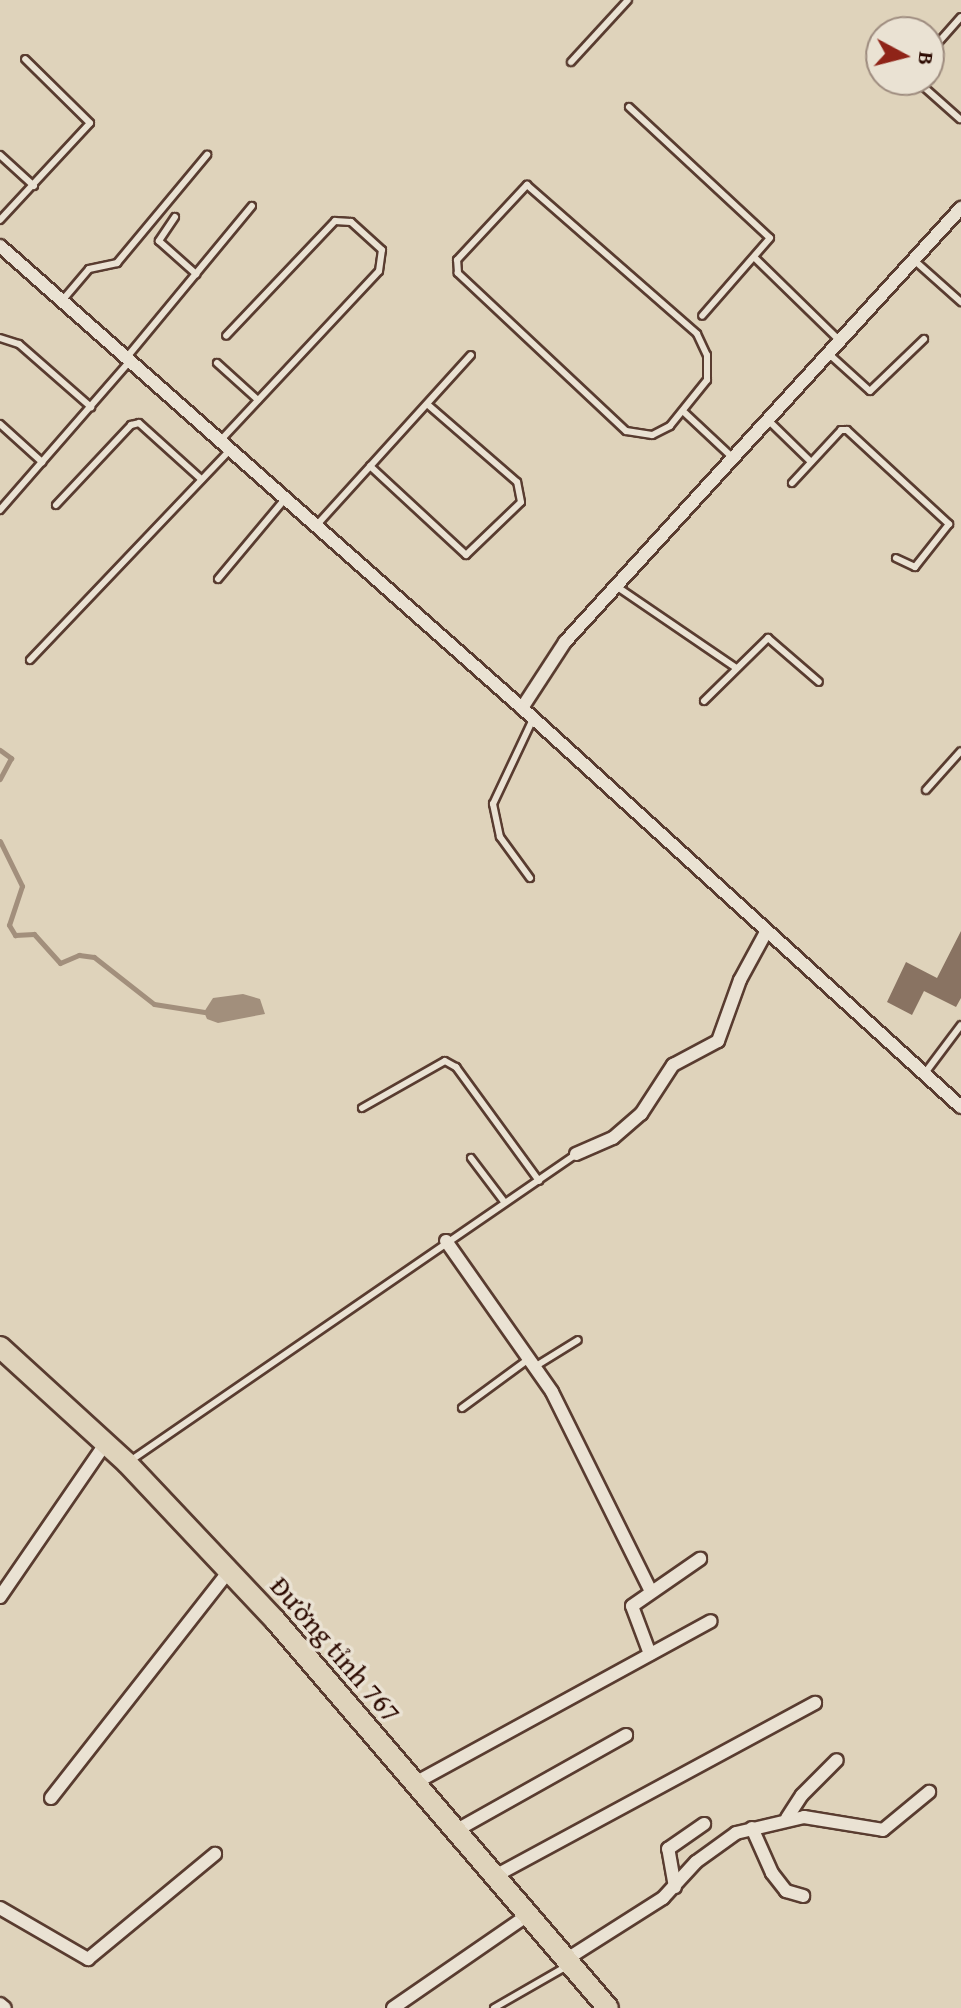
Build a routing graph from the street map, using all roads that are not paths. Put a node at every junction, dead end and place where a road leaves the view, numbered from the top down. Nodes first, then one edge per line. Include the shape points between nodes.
1 (628, 0) edge
2 (961, 17) edge
3 (945, 35) edge
4 (25, 59) dead end
5 (571, 62) dead end
6 (934, 96) edge
7 (629, 107) dead end
8 (960, 119) edge
9 (0, 155) edge
10 (207, 155) dead end
11 (34, 186) junction
12 (252, 206) dead end
13 (961, 208) edge
14 (175, 217) dead end
15 (0, 220) edge
16 (0, 246) edge
17 (755, 258) junction
18 (915, 261) junction
19 (196, 274) junction
20 (61, 302) junction
21 (961, 302) edge
22 (702, 316) dead end
23 (226, 336) dead end
24 (0, 338) edge
25 (924, 339) dead end
26 (841, 342) junction
27 (829, 354) junction
28 (471, 355) dead end
29 (127, 361) junction
30 (217, 363) dead end
31 (258, 400) junction
32 (427, 404) junction
33 (91, 407) junction
34 (685, 413) junction
35 (768, 420) junction
36 (0, 424) edge
37 (224, 447) junction
38 (732, 457) junction
39 (42, 462) junction
40 (811, 462) junction
41 (370, 466) junction
42 (201, 479) junction
43 (792, 483) dead end
44 (284, 500) junction
45 (56, 505) dead end
46 (0, 510) edge
47 (314, 528) junction
48 (896, 558) dead end
49 (218, 579) dead end
50 (616, 586) junction
51 (30, 660) dead end
52 (736, 668) junction
53 (819, 682) dead end
54 (704, 701) dead end
55 (522, 708) junction
56 (533, 719) junction
57 (961, 751) edge
58 (926, 790) dead end
59 (530, 878) dead end
60 (765, 934) junction
61 (960, 1029) edge
62 (923, 1074) junction
63 (961, 1107) edge
64 (362, 1108) dead end
65 (576, 1154) joint
66 (471, 1158) dead end
67 (539, 1181) junction
68 (505, 1203) junction
69 (446, 1241) junction
70 (578, 1340) dead end
71 (0, 1347) edge
72 (533, 1362) junction
73 (462, 1408) dead end
74 (105, 1444) junction
75 (127, 1463) junction
76 (700, 1559) dead end
77 (229, 1571) junction
78 (651, 1591) junction
79 (0, 1597) edge
80 (711, 1621) dead end
81 (650, 1654) junction
82 (815, 1703) dead end
83 (626, 1735) dead end
84 (837, 1760) dead end
85 (415, 1783) junction
86 (929, 1792) dead end
87 (51, 1798) dead end
88 (787, 1818) junction
89 (704, 1824) dead end
90 (752, 1828) junction
91 (457, 1830) junction
92 (215, 1854) dead end
93 (495, 1876) junction
94 (675, 1887) junction
95 (803, 1896) dead end
96 (0, 1908) edge
97 (528, 1915) junction
98 (569, 1962) junction
99 (0, 2004) edge
100 (5, 2008) edge
101 (393, 2008) edge
102 (494, 2008) edge
103 (608, 2008) edge

1 - 5 lane
2 - 3 lane
4 - 11 lane via 90,123
6 - 8 lane
7 - 17 lane via 769,235
9 - 11 lane
10 - 20 lane via 117,263 89,269
11 - 15 lane
12 - 19 lane
13 - 18 street
14 - 19 lane via 159,241
16 - 20 street
17 - 22 lane
17 - 26 lane
18 - 21 lane
18 - 26 street
19 - 29 lane
20 - 29 street
23 - 31 lane via 335,221 351,222 382,250 379,271
24 - 33 lane via 19,344
25 - 27 lane via 870,391
26 - 27 street
27 - 35 street
28 - 32 lane
29 - 33 lane
29 - 37 street
30 - 31 lane
31 - 37 lane
32 - 41 lane
32 - 41 lane via 517,482 521,502 466,555
33 - 39 lane
34 - 34 lane via 707,380 707,355 697,334 533,187 521,187 457,260 458,273 626,431 652,435
34 - 38 lane
35 - 38 street
35 - 40 lane
36 - 39 lane
37 - 42 lane
37 - 44 street
38 - 50 street
39 - 46 lane
40 - 43 lane
40 - 48 lane via 847,430 946,520 948,530 915,567
41 - 47 lane
42 - 45 lane via 139,423 131,425
42 - 51 lane
44 - 47 street
44 - 49 lane
47 - 55 street
50 - 52 lane
50 - 55 street via 565,642
52 - 53 lane via 768,638
52 - 54 lane
55 - 56 street
56 - 59 lane via 493,804 500,837
56 - 60 street
57 - 58 lane
60 - 62 street
60 - 65 street via 740,980 718,1041 673,1065 641,1114 613,1138
61 - 62 lane
62 - 63 street
64 - 67 lane via 445,1061 456,1067
65 - 67 lane
66 - 68 lane
67 - 68 lane
68 - 69 lane
69 - 72 street
69 - 75 lane
70 - 72 lane
71 - 74 main road, Đường tỉnh 767
72 - 73 lane
72 - 78 street
74 - 75 main road, Đường tỉnh 767
74 - 79 street
75 - 77 main road, Đường tỉnh 767
76 - 78 street
77 - 85 main road, Đường tỉnh 767
77 - 87 street
78 - 81 street via 632,1612
80 - 81 street
81 - 85 street
82 - 93 street
83 - 91 street
84 - 88 street
85 - 91 main road, Đường tỉnh 767
86 - 88 street via 883,1830 823,1818
88 - 90 street
89 - 94 street via 668,1849
90 - 94 street via 717,1844
90 - 95 street via 772,1873 786,1891
91 - 93 main road, Đường tỉnh 767
92 - 96 street via 88,1959
93 - 97 main road, Đường tỉnh 767
94 - 98 street
97 - 98 main road, Đường tỉnh 767
97 - 101 street
98 - 102 lane
98 - 103 main road, Đường tỉnh 767
99 - 100 street

